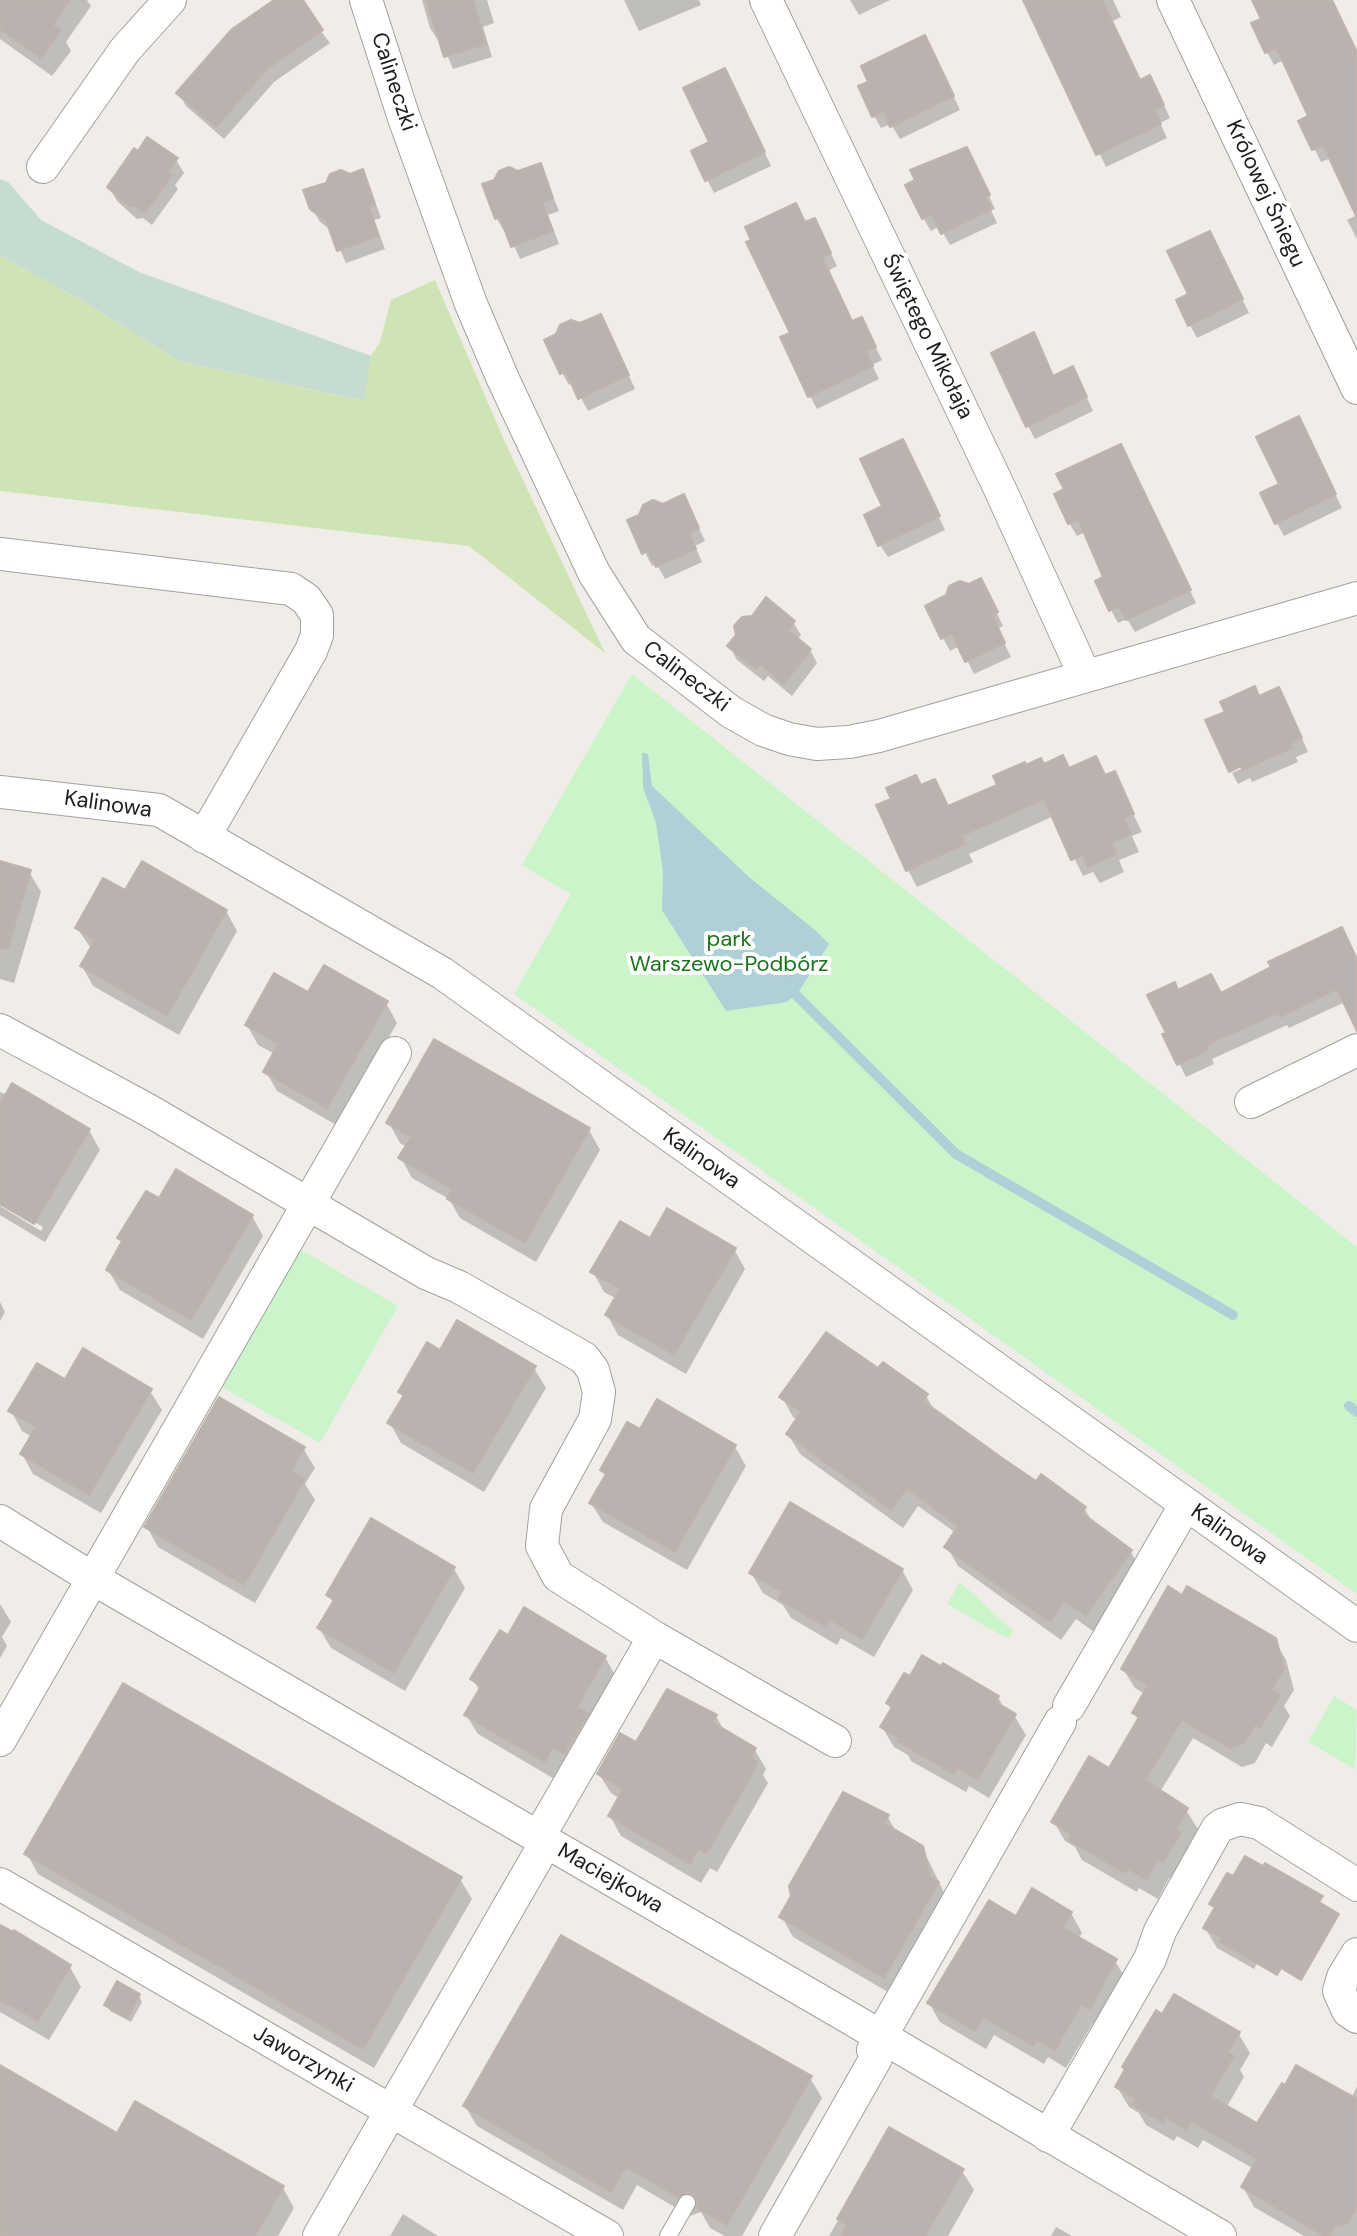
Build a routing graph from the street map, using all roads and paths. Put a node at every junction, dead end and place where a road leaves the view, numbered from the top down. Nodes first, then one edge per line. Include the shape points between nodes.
1 (170, 0) edge
2 (366, 0) edge
3 (766, 0) edge
4 (1173, 0) edge
5 (43, 167) dead end
6 (1357, 388) edge
7 (0, 554) edge
8 (1357, 598) edge
9 (1085, 676) junction
10 (0, 792) edge
11 (204, 837) junction
12 (0, 1030) edge
13 (1357, 1050) edge
14 (395, 1053) dead end
15 (1251, 1102) dead end
16 (307, 1206) junction
17 (1186, 1504) junction
18 (0, 1521) edge
19 (92, 1578) junction
20 (1357, 1626) edge
21 (654, 1637) junction
22 (0, 1740) edge
23 (835, 1741) dead end
24 (542, 1840) junction
25 (0, 1884) edge
26 (1357, 1885) edge
27 (1357, 1954) edge
28 (1357, 2017) edge
29 (881, 2036) junction
30 (391, 2111) junction
31 (1048, 2136) junction
32 (687, 2203) dead end
33 (319, 2236) edge
34 (607, 2236) edge
35 (668, 2236) edge
36 (775, 2236) edge
37 (1220, 2236) edge

1 - 5 street via 125,50
2 - 9 street, Calineczki via 471,304 594,573 636,639 731,712 763,730 817,744 879,736
3 - 9 street, Świętego Mikołaja
4 - 6 street, Królowej Śniegu
7 - 11 street via 291,589 306,599 317,615 311,651
8 - 9 street, Calineczki
10 - 11 street, Kalinowa via 159,810
11 - 17 street, Kalinowa via 442,973
12 - 16 street via 148,1110
13 - 15 street
14 - 16 street
16 - 19 street
16 - 21 street via 584,1358 599,1392 595,1419 546,1509 542,1546 558,1576
17 - 20 street, Kalinowa
17 - 29 street
18 - 19 street, Maciejkowa
19 - 22 street
19 - 24 street, Maciejkowa
21 - 23 street
21 - 24 street
24 - 29 street, Maciejkowa
24 - 30 street
25 - 30 street, Jaworzynki
26 - 31 street via 1259,1823 1240,1819 1217,1829
27 - 28 street via 1339,1991
29 - 31 street, Maciejkowa
29 - 36 street via 873,2050 876,2058
30 - 33 street
30 - 34 street, Jaworzynki
31 - 37 street, Maciejkowa
32 - 35 lane

